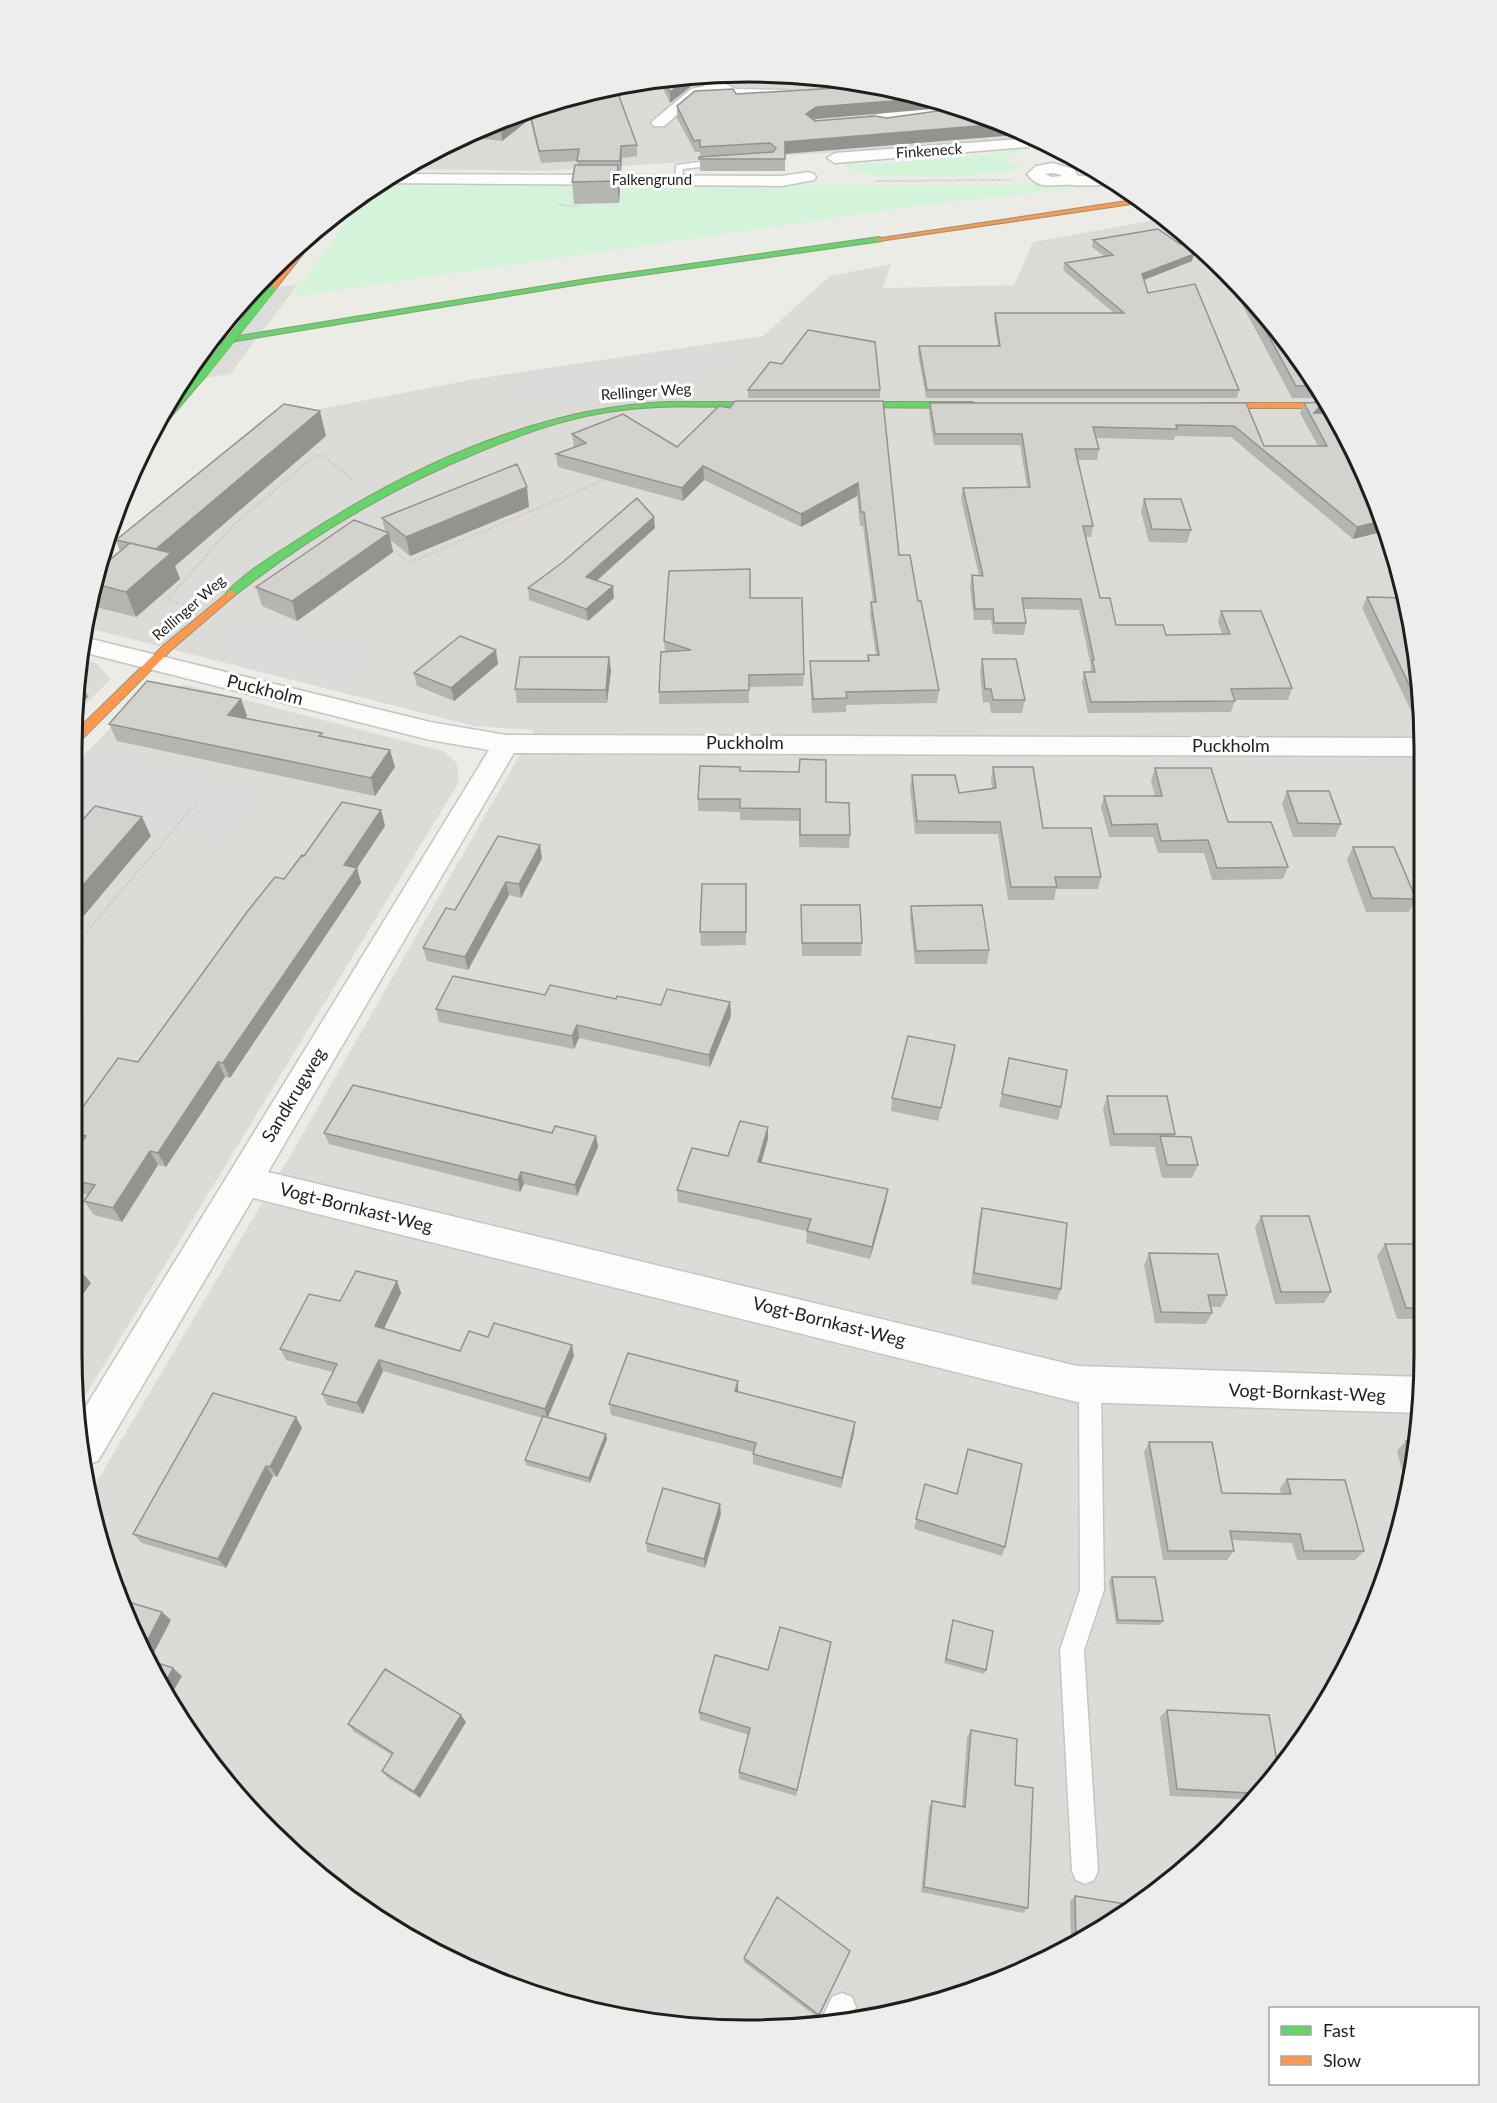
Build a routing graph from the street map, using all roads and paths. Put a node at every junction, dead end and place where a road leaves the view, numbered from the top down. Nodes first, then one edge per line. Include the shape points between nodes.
1 (717, 83) edge
2 (710, 84) edge
3 (796, 94) edge
4 (874, 120) edge
5 (855, 122) edge
6 (659, 123) dead end
7 (1024, 142) edge
8 (1026, 144) edge
9 (1045, 152) edge
10 (835, 158) edge
11 (729, 162) edge
12 (808, 177) dead end
13 (404, 179) edge
14 (1068, 179) dead end
15 (679, 180) junction
16 (1095, 180) edge
17 (1115, 193) edge
18 (1130, 203) edge
19 (285, 272) edge
20 (463, 287) dead end
21 (267, 319) dead end
22 (235, 325) edge
23 (221, 342) edge
24 (182, 399) edge
25 (784, 405) edge
26 (828, 405) edge
27 (989, 405) edge
28 (1185, 406) edge
29 (1319, 406) edge
30 (601, 471) edge
31 (373, 498) junction
32 (349, 512) junction
33 (205, 614) junction
34 (91, 646) edge
35 (153, 662) junction
36 (83, 731) edge
37 (506, 744) junction
38 (1414, 747) edge
39 (197, 802) dead end
40 (82, 937) edge
41 (243, 1180) junction
42 (1090, 1386) junction
43 (1413, 1395) edge
44 (88, 1440) edge
45 (1084, 1871) dead end

1 - 3 street via 747,95
2 - 6 street
4 - 5 street
7 - 10 street, Finkeneck
8 - 9 street, Finkeneck via 1021,147
11 - 15 lane via 679,167
12 - 15 street, Falkengrund via 782,181
13 - 15 street, Falkengrund
14 - 16 street
17 - 20 main road
18 - 23 main road via 593,280
19 - 24 main road, bridge
21 - 22 main road
25 - 31 main road, Rellinger Weg via 627,408 576,416 473,451
26 - 27 main road
28 - 29 main road
30 - 32 path via 611,478 409,563
31 - 32 main road, Rellinger Weg
31 - 33 path via 324,456 316,455 232,526 168,599
32 - 33 main road, Rellinger Weg via 269,563
33 - 35 main road, Rellinger Weg
34 - 35 street, Puckholm
35 - 36 main road, Rellinger Weg
35 - 37 street, Puckholm via 430,731
37 - 38 street, Puckholm
37 - 41 street, Sandkrugweg
39 - 40 path
41 - 42 street, Vogt-Bornkast-Weg
41 - 44 street, Sandkrugweg
42 - 43 street, Vogt-Bornkast-Weg
42 - 45 lane via 1092,1590 1072,1650

